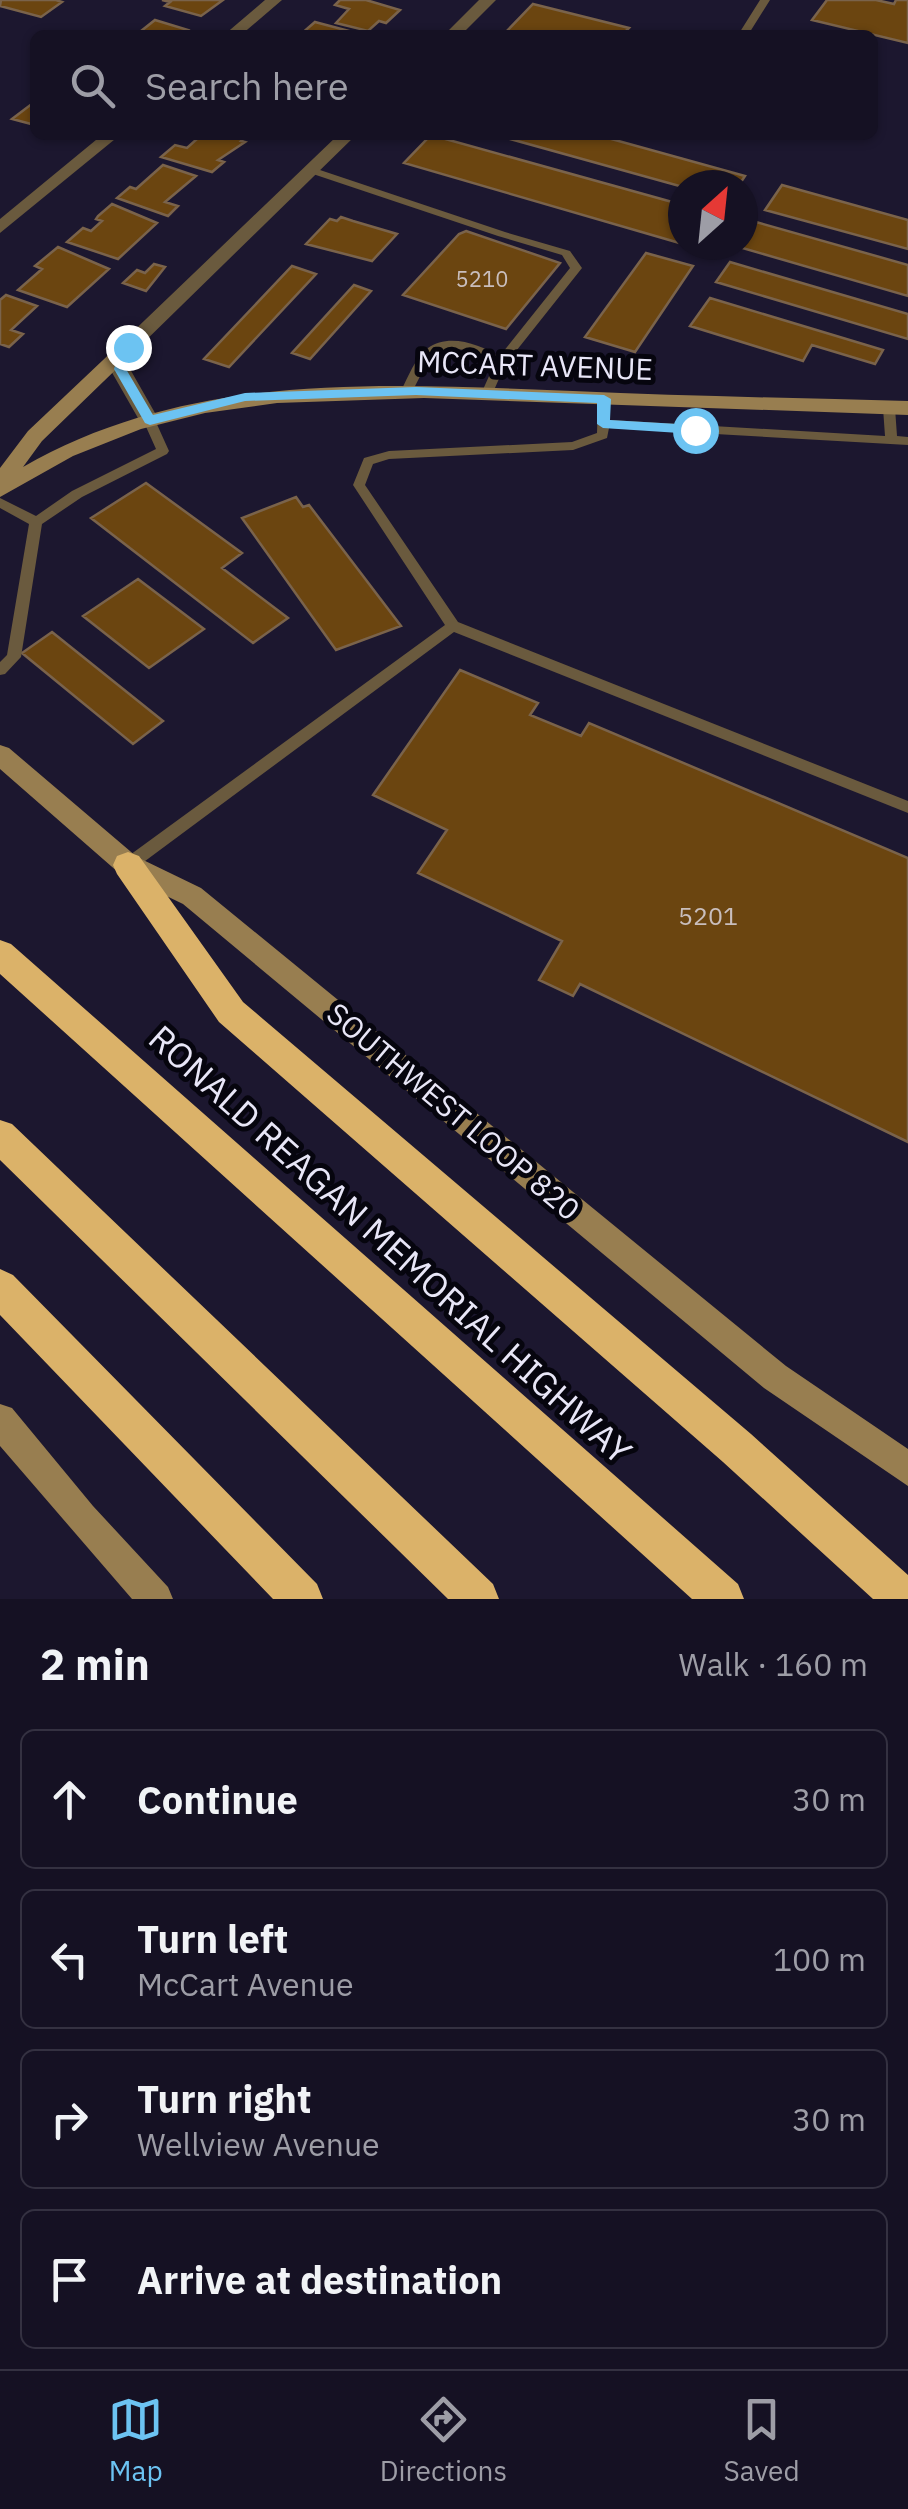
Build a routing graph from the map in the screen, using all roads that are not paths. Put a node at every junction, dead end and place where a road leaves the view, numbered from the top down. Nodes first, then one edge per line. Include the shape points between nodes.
1 (274, 0) edge
2 (488, 0) edge
3 (765, 0) edge
4 (238, 30) edge
5 (457, 30) edge
6 (746, 30) edge
7 (106, 140) edge
8 (343, 140) edge
9 (312, 170) junction
10 (0, 228) edge
11 (128, 347) junction
12 (500, 364) junction
13 (407, 391) junction
14 (488, 394) junction
15 (604, 399) junction
16 (898, 408) edge
17 (150, 420) junction
18 (603, 424) junction
19 (891, 440) junction
20 (908, 441) edge
21 (0, 487) edge
22 (0, 502) edge
23 (36, 522) junction
24 (453, 626) junction
25 (0, 670) edge
26 (0, 755) edge
27 (908, 807) edge
28 (128, 864) junction
29 (0, 954) edge
30 (0, 1136) edge
31 (0, 1288) edge
32 (0, 1420) edge
33 (908, 1469) edge
34 (156, 1599) edge
35 (302, 1599) edge
36 (478, 1599) edge
37 (723, 1599) edge
38 (904, 1599) edge

1 - 4 street
2 - 5 street
3 - 6 lane
7 - 10 street
8 - 9 street
9 - 11 street
9 - 12 lane via 566,253 576,268
11 - 17 street via 120,369
11 - 21 main road via 35,436
12 - 13 lane via 478,350 438,346 425,356
12 - 14 lane
13 - 14 main road, MCCART AVENUE
13 - 17 main road, MCCART AVENUE via 245,397
14 - 15 main road, MCCART AVENUE
15 - 16 main road, MCCART AVENUE
15 - 18 lane
16 - 19 lane
17 - 21 main road, MCCART AVENUE via 92,438
17 - 23 lane via 163,451
18 - 19 lane
18 - 24 lane via 603,435 573,446 389,455 368,462 358,485
19 - 20 lane
22 - 23 lane
23 - 25 lane via 14,657
24 - 27 lane
24 - 28 lane
26 - 28 main road, SOUTHWEST LOOP 820
28 - 33 main road, SOUTHWEST LOOP 820 via 192,896 775,1378
28 - 38 highway via 231,1012
29 - 37 highway, RONALD REAGAN MEMORIAL HIGHWAY
30 - 36 highway
31 - 35 highway
32 - 34 main road

